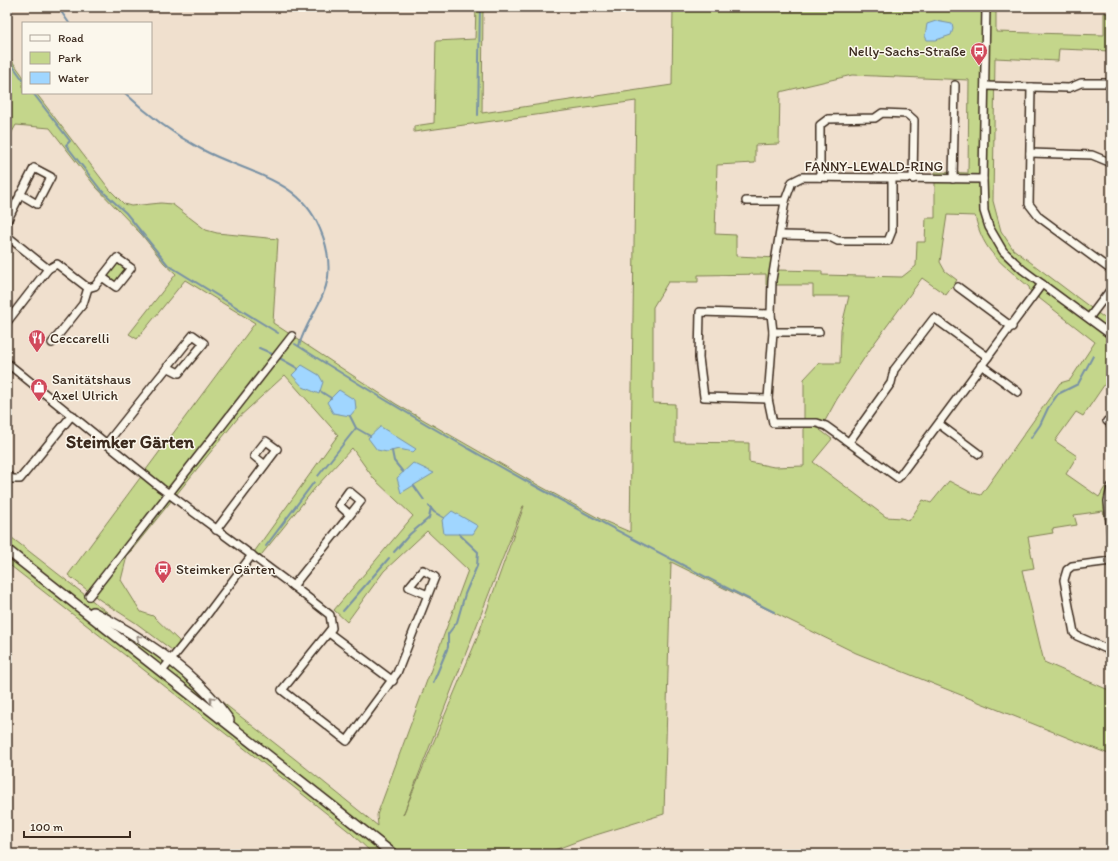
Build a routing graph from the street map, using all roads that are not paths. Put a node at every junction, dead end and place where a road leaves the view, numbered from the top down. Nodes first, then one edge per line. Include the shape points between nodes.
1 (986, 7) edge
2 (1111, 83) edge
3 (955, 85) dead end
4 (985, 86) junction
5 (1031, 87) junction
6 (1030, 153) junction
7 (1109, 162) dead end
8 (820, 177) junction
9 (892, 179) junction
10 (913, 179) junction
11 (983, 179) junction
12 (953, 180) junction
13 (20, 194) dead end
14 (746, 201) dead end
15 (785, 201) junction
16 (7, 221) edge
17 (780, 235) junction
18 (7, 236) edge
19 (48, 269) junction
20 (1111, 270) edge
21 (102, 277) dead end
22 (1042, 284) junction
23 (958, 287) dead end
24 (88, 288) junction
25 (1111, 289) edge
26 (771, 314) junction
27 (1089, 318) junction
28 (7, 322) edge
29 (1012, 327) junction
30 (773, 332) junction
31 (820, 332) dead end
32 (1111, 335) edge
33 (292, 336) dead end
34 (52, 343) dead end
35 (988, 357) junction
36 (7, 363) edge
37 (981, 365) junction
38 (167, 367) junction
39 (1018, 392) dead end
40 (768, 399) junction
41 (72, 415) junction
42 (939, 424) junction
43 (849, 442) junction
44 (107, 443) junction
45 (979, 454) dead end
46 (265, 465) dead end
47 (7, 475) edge
48 (1111, 487) edge
49 (169, 493) junction
50 (350, 515) dead end
51 (216, 530) junction
52 (1111, 534) edge
53 (7, 550) edge
54 (252, 555) junction
55 (1111, 561) edge
56 (294, 586) junction
57 (65, 595) junction
58 (428, 595) dead end
59 (89, 596) dead end
60 (329, 632) junction
61 (1111, 652) edge
62 (170, 661) junction
63 (162, 671) junction
64 (393, 681) junction
65 (247, 739) junction
66 (393, 854) edge

1 - 4 street
2 - 5 street via 1081,83 1069,88
3 - 12 street, FANNY-LEWALD-RING
4 - 5 street
4 - 11 street
5 - 6 street
6 - 7 street via 1092,155
6 - 20 street via 1028,198 1033,210
8 - 9 street, FANNY-LEWALD-RING
8 - 10 street via 820,125 828,119 875,118 882,113 907,114 914,120
8 - 15 street, FANNY-LEWALD-RING via 796,179 789,187
9 - 10 street, FANNY-LEWALD-RING
9 - 17 street via 892,231 888,241 838,241 828,236
10 - 12 street, FANNY-LEWALD-RING
11 - 12 street, FANNY-LEWALD-RING
11 - 22 street via 984,211 993,236 1010,259
13 - 16 street via 37,204 51,177 34,168 19,196
14 - 15 street
15 - 17 street, FANNY-LEWALD-RING
17 - 26 street, FANNY-LEWALD-RING via 772,280
18 - 19 street
19 - 24 street via 57,264
19 - 28 street
21 - 24 street via 95,286
22 - 27 street
22 - 29 street, FANNY-LEWALD-RING
23 - 29 street
24 - 34 street via 83,304
25 - 27 street
26 - 30 street, FANNY-LEWALD-RING
26 - 40 street via 700,312 699,358 704,397
27 - 32 street
29 - 35 street, FANNY-LEWALD-RING
30 - 31 street
30 - 40 street, FANNY-LEWALD-RING
33 - 49 street
35 - 37 street, FANNY-LEWALD-RING
35 - 43 street via 934,318 894,370 891,383
36 - 41 street
37 - 39 street
37 - 42 street, FANNY-LEWALD-RING
38 - 38 street via 193,335 204,343 179,373
38 - 44 street
40 - 43 street, FANNY-LEWALD-RING via 773,423 821,424
41 - 44 street
41 - 47 street via 20,479 12,479
42 - 43 street, FANNY-LEWALD-RING via 898,478
42 - 45 street
44 - 49 street
46 - 51 street
48 - 52 street via 1108,501
49 - 51 street
49 - 59 street
50 - 56 street
51 - 54 street
53 - 57 street
54 - 56 street
54 - 62 street
55 - 61 street via 1072,566 1067,570 1064,580 1074,633
56 - 60 street via 330,615 332,628
62 -> 57 street via 115,622
57 - 63 street
58 - 64 street
60 - 64 street
60 - 64 street via 282,690 332,730 347,741
62 - 63 street
65 -> 62 street via 209,695
63 - 65 street
65 - 66 street

